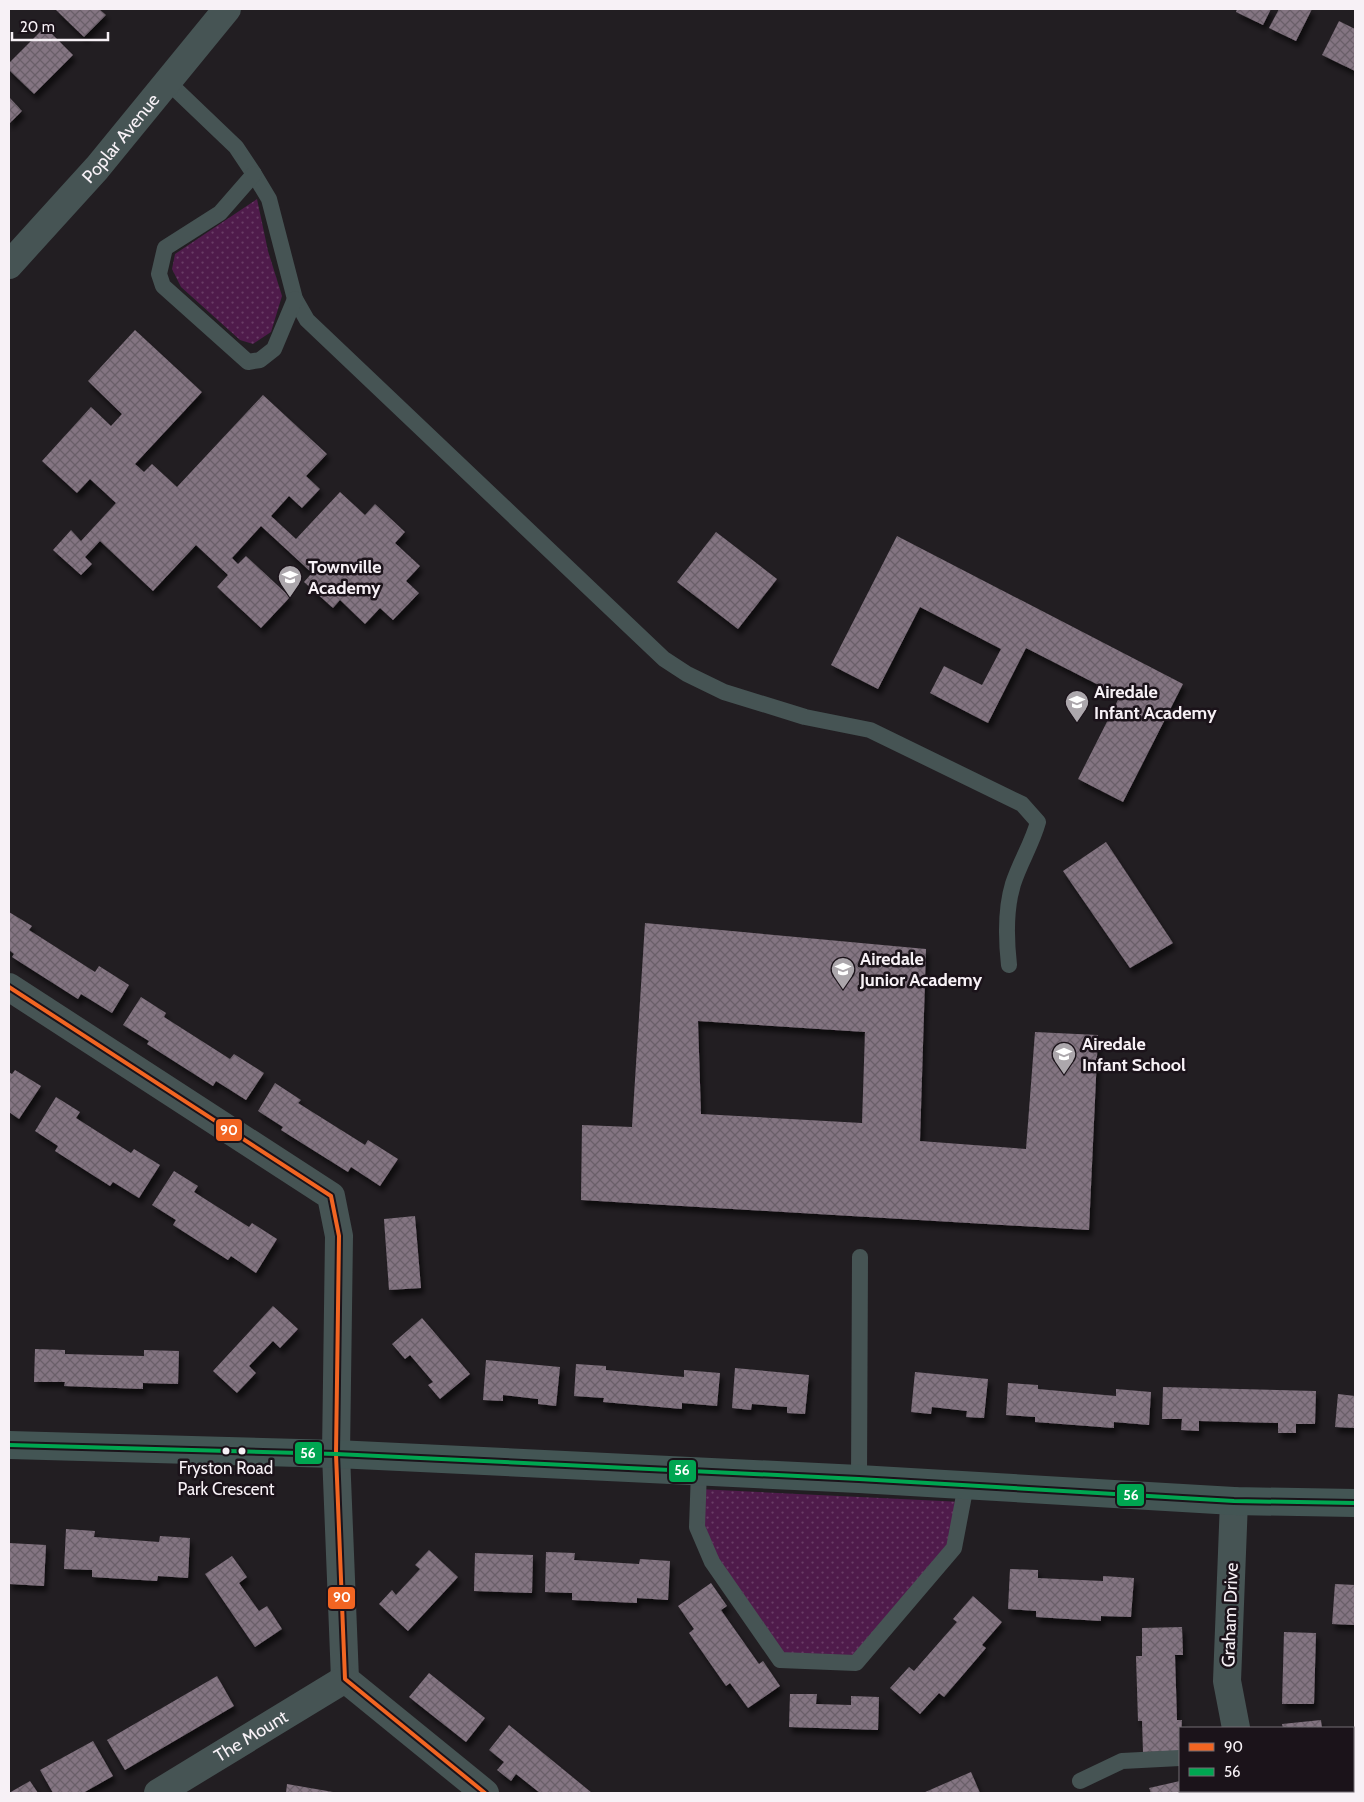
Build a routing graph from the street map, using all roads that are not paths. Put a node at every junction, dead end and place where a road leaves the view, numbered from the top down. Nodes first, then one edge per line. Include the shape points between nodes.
1 (227, 9) edge
2 (168, 82) junction
3 (254, 174) junction
4 (9, 265) edge
5 (295, 299) junction
6 (1009, 965) dead end
7 (9, 987) edge
8 (860, 1257) dead end
9 (9, 1445) edge
10 (336, 1454) junction
11 (699, 1471) junction
12 (859, 1479) junction
13 (966, 1485) junction
14 (1234, 1501) junction
15 (1355, 1503) edge
16 (344, 1679) junction
17 (1236, 1727) edge
18 (1179, 1758) edge
19 (1080, 1781) dead end
20 (158, 1793) edge
21 (484, 1793) edge

1 - 2 street, Poplar Avenue
2 - 3 lane via 236,147
2 - 4 street, Poplar Avenue via 97,168
3 - 5 lane via 269,199
3 - 5 lane via 220,213 165,248 159,274 163,286 248,362 260,360 274,349
5 - 6 lane via 307,320 664,659 724,692 805,717 870,730 1022,804 1038,822 1013,884 1006,936
7 - 10 street via 331,1196 339,1236
8 - 12 lane
9 - 10 street
10 - 11 street
10 - 16 street
11 - 12 street
11 - 13 lane via 697,1526 712,1562 780,1660 856,1663 954,1548
12 - 13 street
13 - 14 street
14 - 15 street
14 - 17 street, Graham Drive via 1227,1681
16 - 20 street, The Mount
16 - 21 street
18 - 19 lane via 1122,1761

